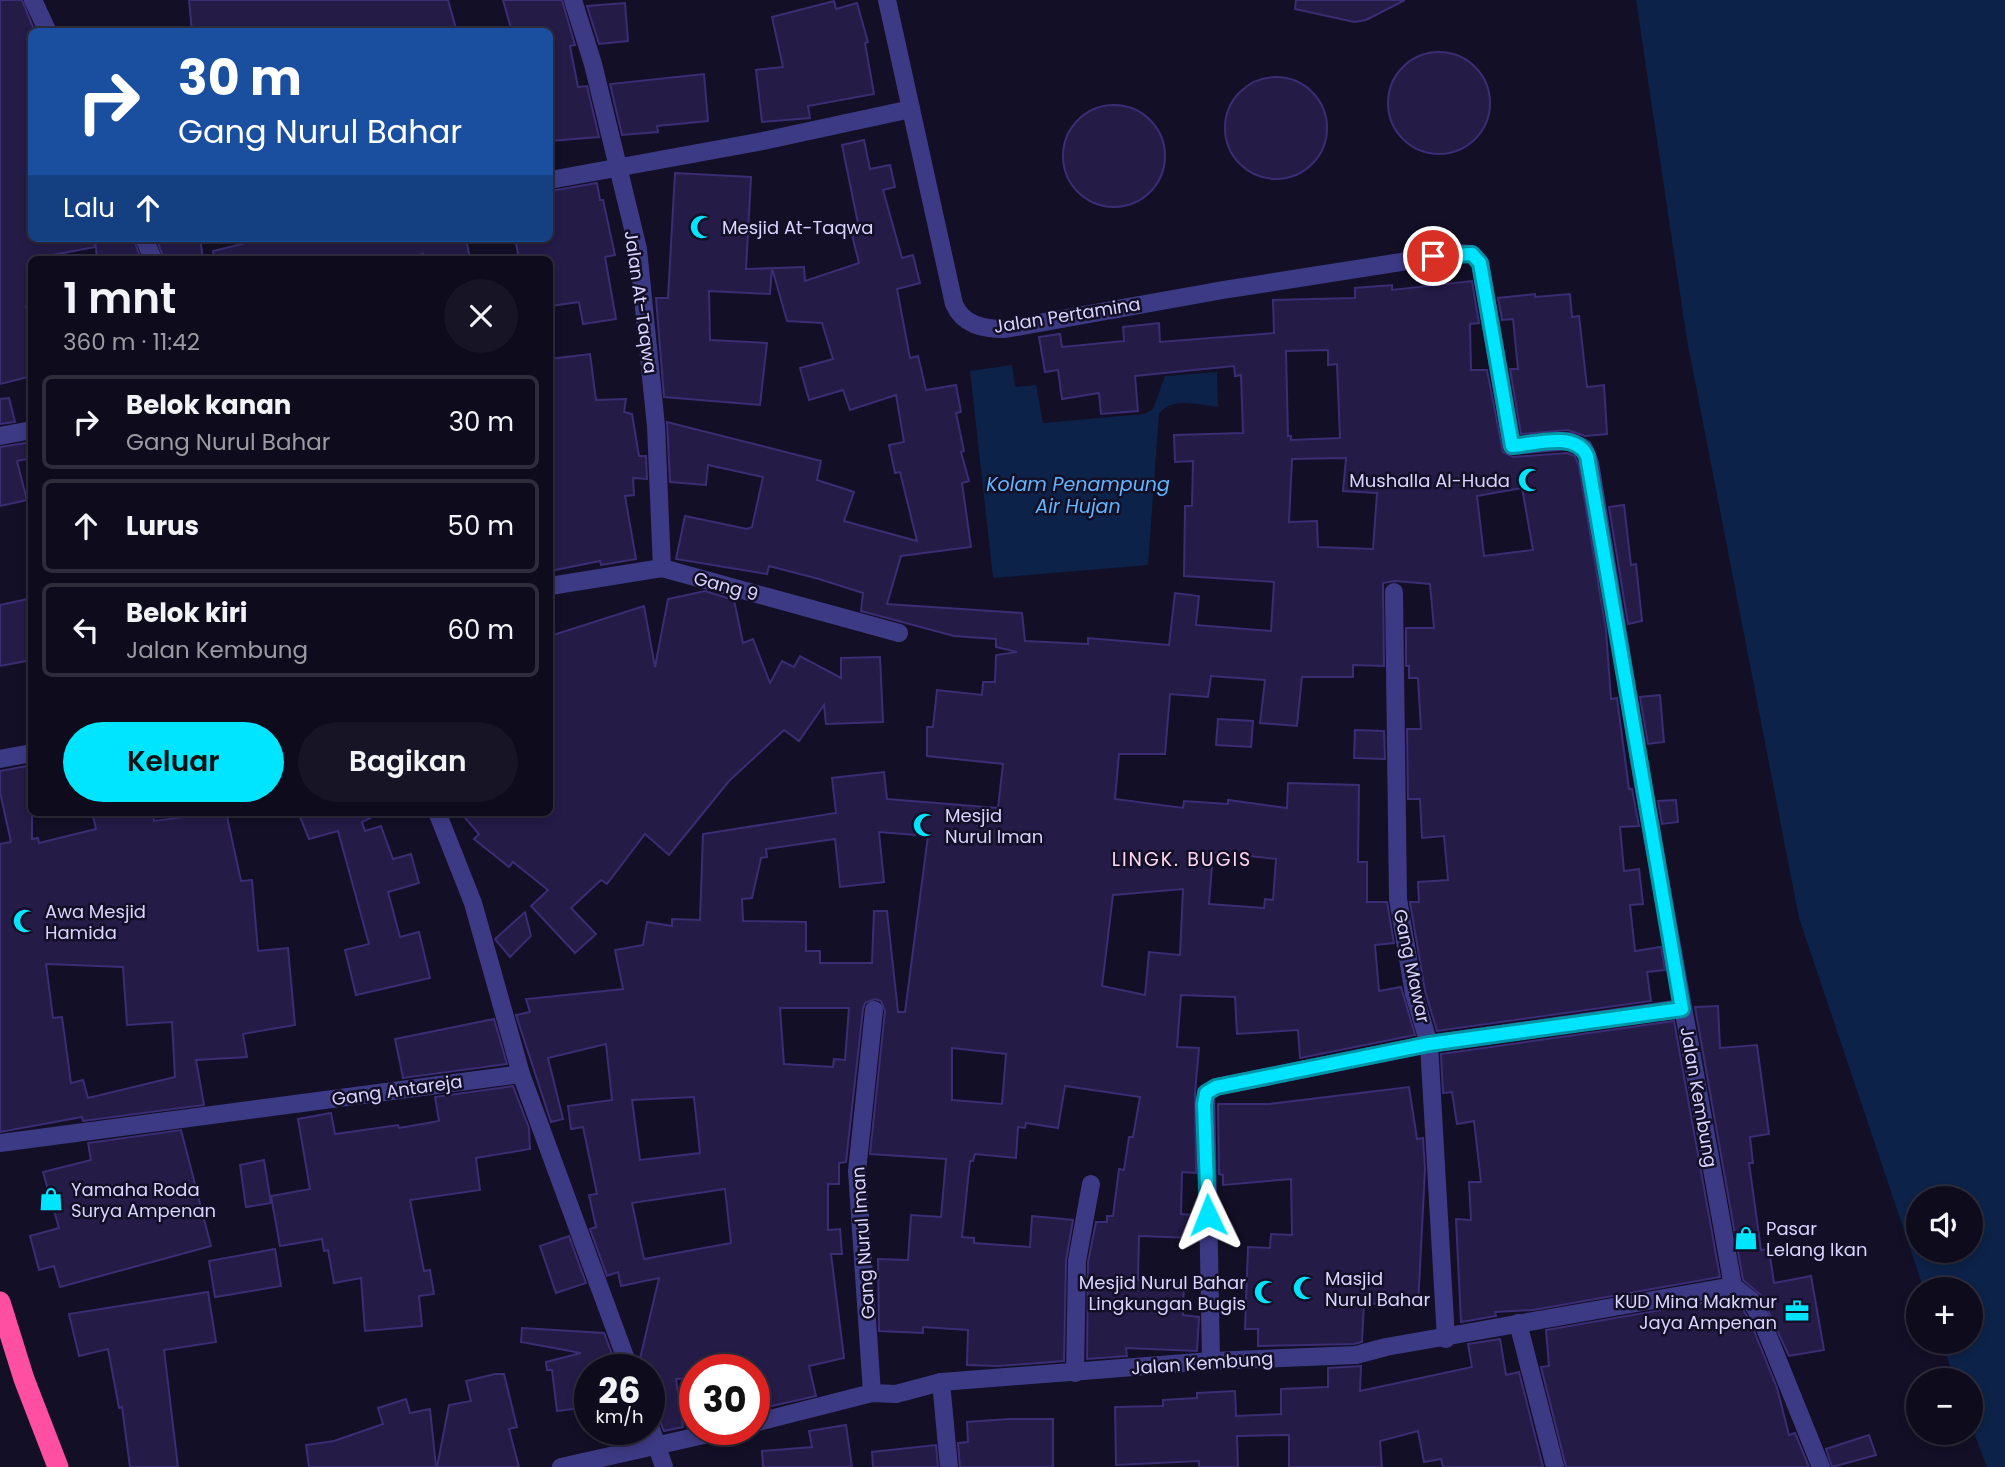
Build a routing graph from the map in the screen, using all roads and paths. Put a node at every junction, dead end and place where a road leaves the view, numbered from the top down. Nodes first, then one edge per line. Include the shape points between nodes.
1 (33, 0) edge
2 (573, 0) edge
3 (887, 0) edge
4 (46, 28) edge
5 (911, 109) junction
6 (617, 167) junction
7 (553, 179) edge
8 (1484, 275) joint
9 (28, 431) edge
10 (0, 436) edge
11 (662, 568) junction
12 (553, 586) edge
13 (1394, 592) dead end
14 (900, 633) dead end
15 (28, 754) edge
16 (0, 760) edge
17 (439, 816) edge
18 (1682, 1009) junction
19 (874, 1010) dead end
20 (1429, 1044) junction
21 (521, 1074) junction
22 (0, 1143) edge
23 (1091, 1184) dead end
24 (1733, 1286) junction
25 (0, 1302) edge
26 (1518, 1323) junction
27 (1446, 1339) junction
28 (624, 1354) edge
29 (1210, 1361) junction
30 (1075, 1373) junction
31 (941, 1382) junction
32 (872, 1393) junction
33 (770, 1419) edge
34 (679, 1442) edge
35 (658, 1447) junction
36 (58, 1467) edge
37 (562, 1467) edge
38 (664, 1467) edge
39 (949, 1467) edge
40 (1555, 1467) edge
41 (1821, 1467) edge

1 - 4 street
2 - 6 street, Jalan At-Taqwa
3 - 5 street, Jalan Pertamina
5 - 6 street
5 - 8 street, Jalan Pertamina via 954,304 959,315 977,326 1005,328 1458,253 1472,254
6 - 7 street
6 - 11 street, Jalan At-Taqwa via 638,249 656,426
8 - 18 street, Jalan Kembung via 1512,446 1569,441 1584,448 1590,463
9 - 10 street
11 - 12 street, Gang 9
11 - 14 street, Gang 9
13 - 20 street, Gang Mawar via 1398,899 1414,994
15 - 16 street
17 - 21 street via 473,903
18 - 20 street
18 - 24 street, Jalan Kembung
19 - 32 street, Gang Nurul Iman via 857,1171
20 - 27 street, Gang Mawar
20 - 29 street via 1216,1087 1206,1093
21 - 22 street, Gang Antareja
21 - 28 street
23 - 30 street via 1077,1261
24 - 26 street, Jalan Kembung
24 - 41 street via 1751,1300 1762,1321
25 - 36 highway
26 - 27 street, Jalan Kembung
26 - 40 street
27 - 29 street, Jalan Kembung via 1356,1355
29 - 30 street, Jalan Kembung
30 - 31 street, Jalan Kembung
31 - 32 street, Jalan Kembung via 896,1394
31 - 39 street
32 - 33 street, Jalan Kembung
34 - 35 street
35 - 37 street
35 - 38 street

